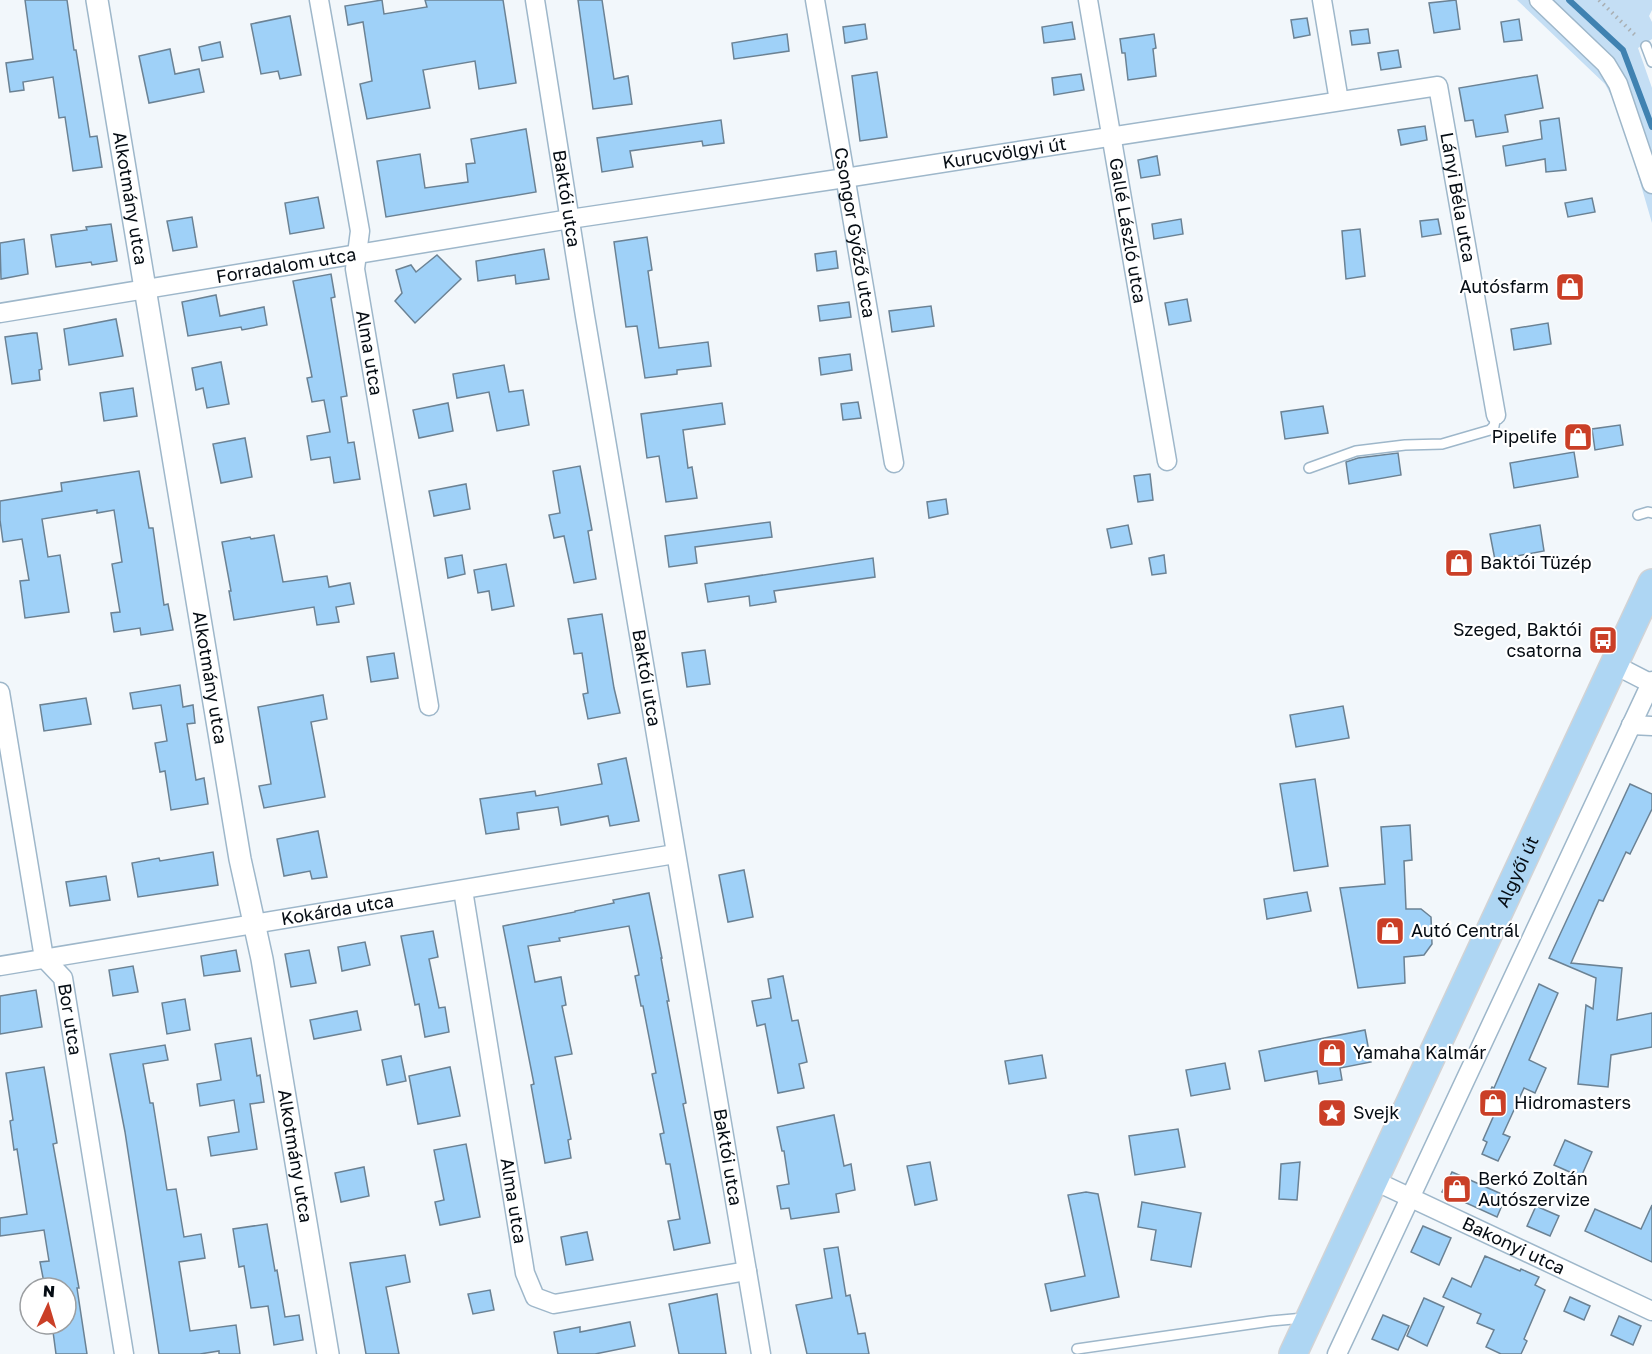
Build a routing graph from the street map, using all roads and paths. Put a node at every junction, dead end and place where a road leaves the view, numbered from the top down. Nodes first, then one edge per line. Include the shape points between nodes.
1 (97, 0) edge
2 (319, 0) edge
3 (535, 0) edge
4 (814, 0) edge
5 (1088, 0) edge
6 (1322, 0) edge
7 (1539, 0) edge
8 (1599, 0) edge
9 (1646, 46) joint
10 (1652, 62) edge
11 (1438, 86) joint
12 (1339, 101) junction
13 (1111, 137) junction
14 (845, 178) junction
15 (1652, 184) edge
16 (570, 219) junction
17 (357, 255) junction
18 (145, 290) junction
19 (0, 313) edge
20 (1496, 415) joint
21 (1167, 461) dead end
22 (894, 463) dead end
23 (1309, 468) dead end
24 (1648, 510) edge
25 (1638, 515) dead end
26 (1652, 583) edge
27 (1613, 664) junction
28 (1652, 683) edge
29 (0, 692) edge
30 (429, 706) dead end
31 (1631, 725) junction
32 (1652, 726) edge
33 (675, 854) junction
34 (463, 891) junction
35 (254, 923) junction
36 (44, 958) junction
37 (0, 966) edge
38 (1375, 1181) junction
39 (1409, 1198) junction
40 (747, 1271) junction
41 (1652, 1311) edge
42 (1310, 1318) junction
43 (1077, 1349) dead end
44 (124, 1354) edge
45 (327, 1354) edge
46 (760, 1354) edge
47 (1293, 1354) edge
48 (1337, 1354) edge

1 - 18 street, Alkotmány utca
2 - 17 street, Alma utca via 360,231
3 - 16 street, Baktói utca
4 - 14 street, Csongor Győző utca
5 - 13 street, Gallé László utca
6 - 12 street
7 - 15 street via 1606,64 1618,84
8 - 9 path
9 - 10 lane
11 - 12 street, Kurucvölgyi út
11 - 20 street, Lányi Béla utca
12 - 13 street, Kurucvölgyi út
13 - 14 street, Kurucvölgyi út
13 - 21 street, Gallé László utca
14 - 16 street, Kurucvölgyi út
14 - 22 street, Csongor Győző utca
16 - 17 street, Forradalom utca
16 - 33 street, Baktói utca
17 - 18 street, Forradalom utca
17 - 30 street, Alma utca via 355,269
18 - 19 street, Forradalom utca
18 - 35 street, Alkotmány utca via 240,860
20 - 23 lane via 1490,430 1442,444 1356,451
24 - 25 lane
26 - 27 main road, Algyői út
27 - 28 street
27 - 38 main road, Algyői út
28 - 31 street
29 - 36 street
31 - 32 street
31 - 39 street
33 - 34 street, Kokárda utca
33 - 40 street, Baktói utca
34 - 35 street, Kokárda utca
34 - 40 street, Alma utca via 525,1273 535,1297 554,1304
35 - 36 street, Kokárda utca
35 - 45 street, Alkotmány utca
36 - 37 street, Kokárda utca
36 - 44 street, Bor utca via 63,978
38 - 39 street, Bakonyi utca
38 - 42 main road, Algyői út
39 - 41 street, Bakonyi utca
39 - 48 street
40 - 46 street, Baktói utca
42 - 43 lane
42 - 47 main road, Algyői út

